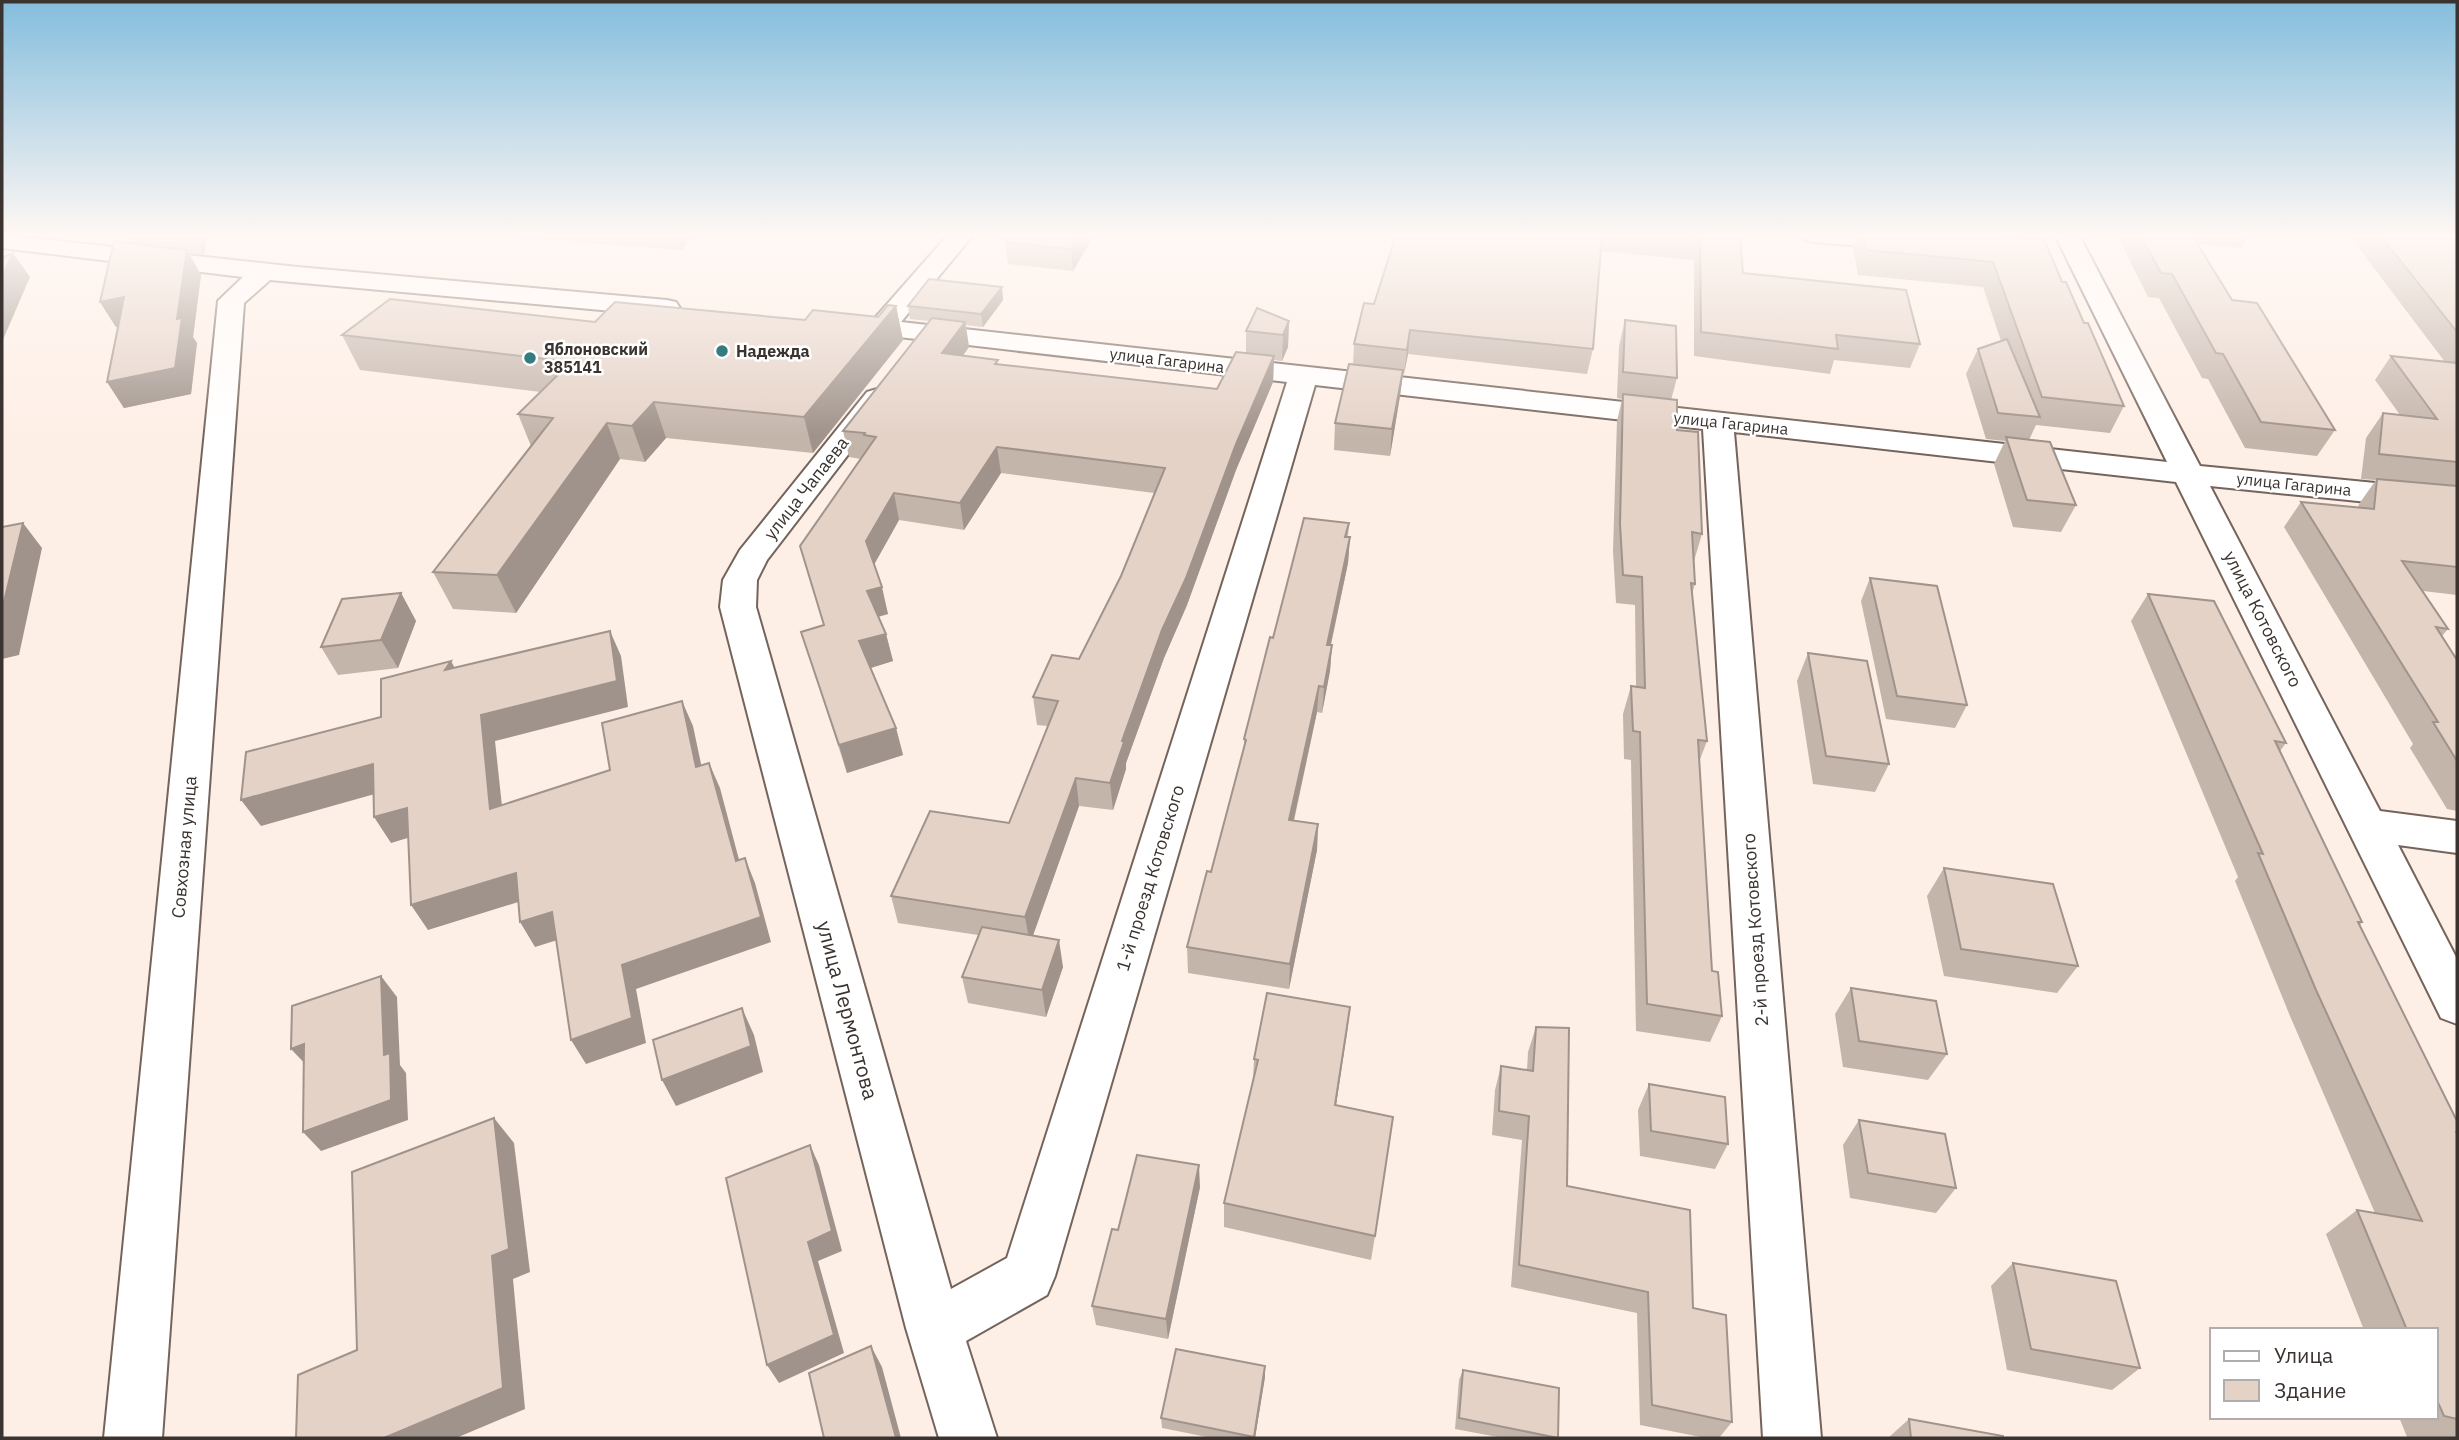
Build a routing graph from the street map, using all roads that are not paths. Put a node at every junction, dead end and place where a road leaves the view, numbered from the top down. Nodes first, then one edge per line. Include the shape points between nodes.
1 (231, 302) edge
2 (603, 302) edge
3 (903, 302) edge
4 (2094, 302) edge
5 (687, 310) edge
6 (826, 322) edge
7 (881, 327) junction
8 (928, 333) junction
9 (1303, 376) junction
10 (1717, 421) junction
11 (2188, 474) junction
12 (2457, 500) edge
13 (740, 580) joint
14 (2368, 825) junction
15 (2457, 837) edge
16 (2457, 1004) edge
17 (934, 1328) junction
18 (133, 1438) edge
19 (968, 1438) edge
20 (1792, 1438) edge

1 - 18 street, Совхозная улица
2 - 5 street
3 - 7 street
4 - 11 street, улица Котовского
6 - 7 street, улица Гагарина
7 - 8 street, улица Гагарина
8 - 9 street, улица Гагарина
8 - 13 street, улица Чапаева via 752,557
9 - 10 street, улица Гагарина
9 - 17 street, 1-й проезд Котовского via 1028,1276
10 - 11 street, улица Гагарина
10 - 20 street, 2-й проезд Котовского
11 - 12 street, улица Гагарина
11 - 14 street, улица Котовского
13 - 17 street, улица Лермонтова via 738,607
14 - 15 street
14 - 16 street, улица Котовского
17 - 19 street, улица Лермонтова

